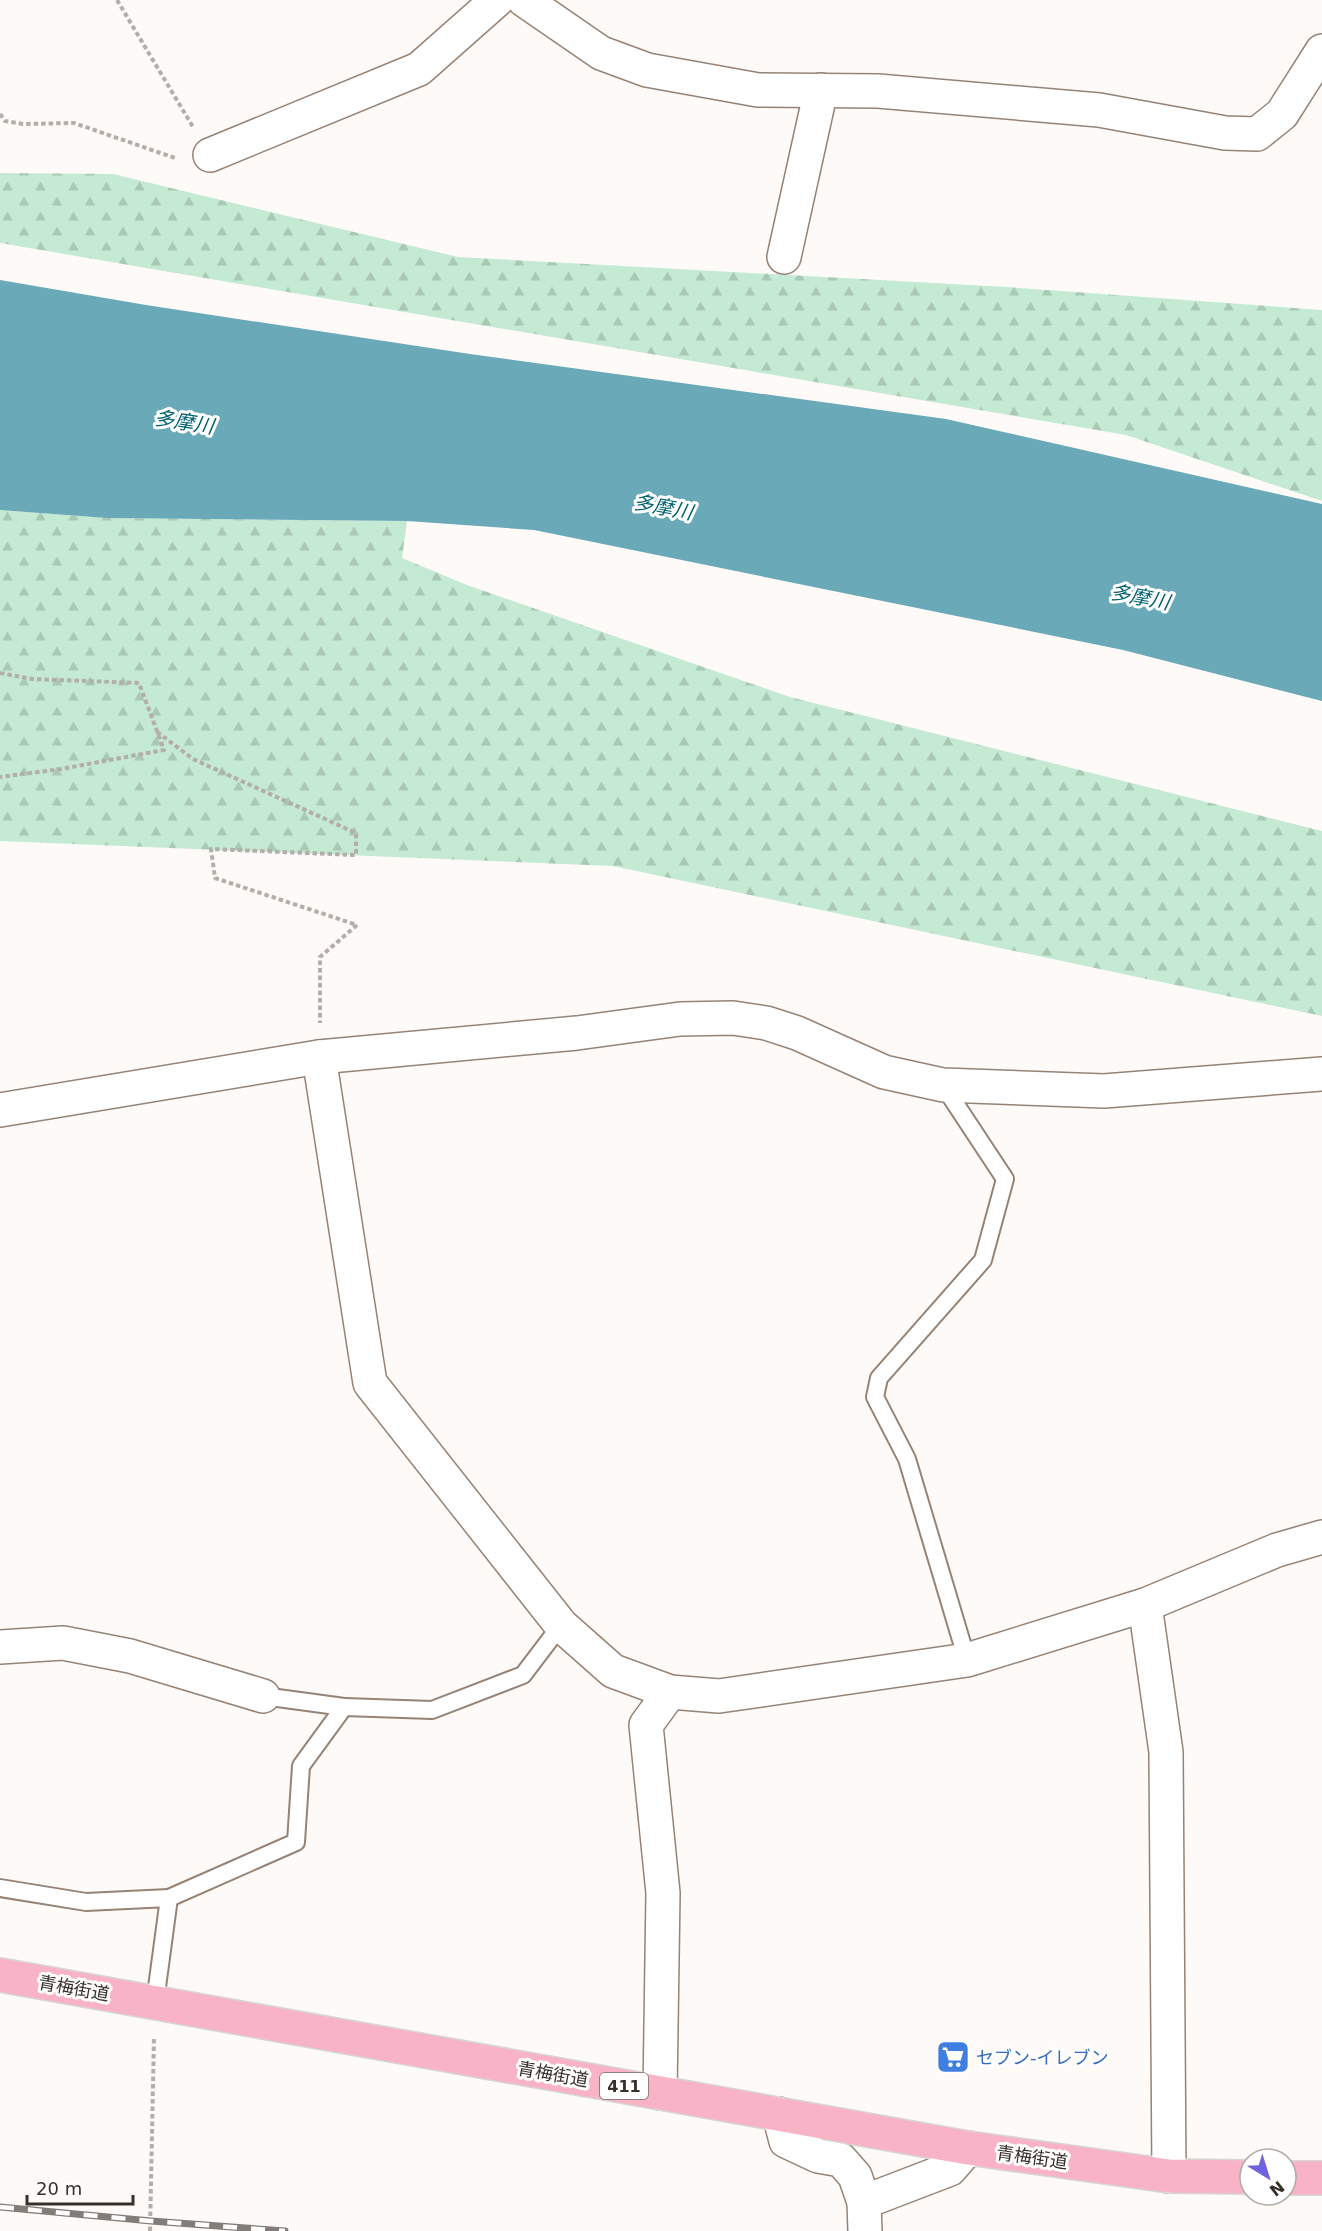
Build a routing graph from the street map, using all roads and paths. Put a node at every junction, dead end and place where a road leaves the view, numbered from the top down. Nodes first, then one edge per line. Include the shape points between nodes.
1 (117, 0) edge
2 (497, 0) edge
3 (524, 0) edge
4 (1322, 51) edge
5 (821, 90) junction
6 (0, 114) edge
7 (210, 155) junction
8 (784, 257) dead end
9 (0, 674) edge
10 (157, 732) junction
11 (0, 777) edge
12 (320, 1057) junction
13 (1322, 1074) edge
14 (943, 1085) junction
15 (0, 1110) edge
16 (1322, 1537) edge
17 (1145, 1605) junction
18 (561, 1625) junction
19 (0, 1647) edge
20 (967, 1660) junction
21 (670, 1692) junction
22 (263, 1696) joint
23 (344, 1707) junction
24 (0, 1888) edge
25 (169, 1898) junction
26 (0, 1975) edge
27 (155, 2002) junction
28 (660, 2093) junction
29 (779, 2114) junction
30 (968, 2148) junction
31 (1169, 2176) junction
32 (1238, 2177) edge
33 (1298, 2178) edge
34 (1322, 2178) edge
35 (865, 2216) edge
36 (150, 2231) edge

1 - 7 path
2 - 7 street via 419,69
3 - 5 street via 601,53 647,70 758,90
4 - 5 street via 1282,114 1257,134 1225,133 1099,110 878,91
5 - 8 street
6 - 7 path via 5,121 23,124 74,123 174,158
9 - 10 path via 32,680 139,683
10 - 11 path via 164,750
10 - 12 path via 194,759 356,833 356,855 211,849 215,878 357,925 320,957
12 - 14 street via 577,1033 680,1019 733,1018 797,1033 884,1072
12 - 15 street
12 - 18 street via 370,1383
13 - 14 street via 1104,1091
14 - 20 lane via 1005,1179 983,1260 879,1378 875,1397 907,1460
16 - 17 street via 1276,1550
17 - 20 street
17 - 31 street via 1166,1752
18 - 21 street via 613,1671
18 - 23 lane via 523,1675 432,1710
19 - 22 street via 63,1643 130,1656
20 - 21 street via 718,1696
21 - 28 street via 646,1725 663,1893
22 - 23 lane
23 - 25 lane via 301,1766 296,1842
24 - 25 lane via 86,1902
25 - 27 lane
26 - 27 highway, 青梅街道 / 411
27 - 28 highway, 青梅街道 / 411
27 - 36 path
28 - 29 highway, 青梅街道 / 411
29 - 30 highway, 青梅街道 / 411
29 - 35 street via 786,2141 818,2156 841,2160 855,2176
30 - 31 highway, 青梅街道 / 411
30 - 35 street via 950,2169
31 - 32 highway, 青梅街道 / 411
33 - 34 highway

